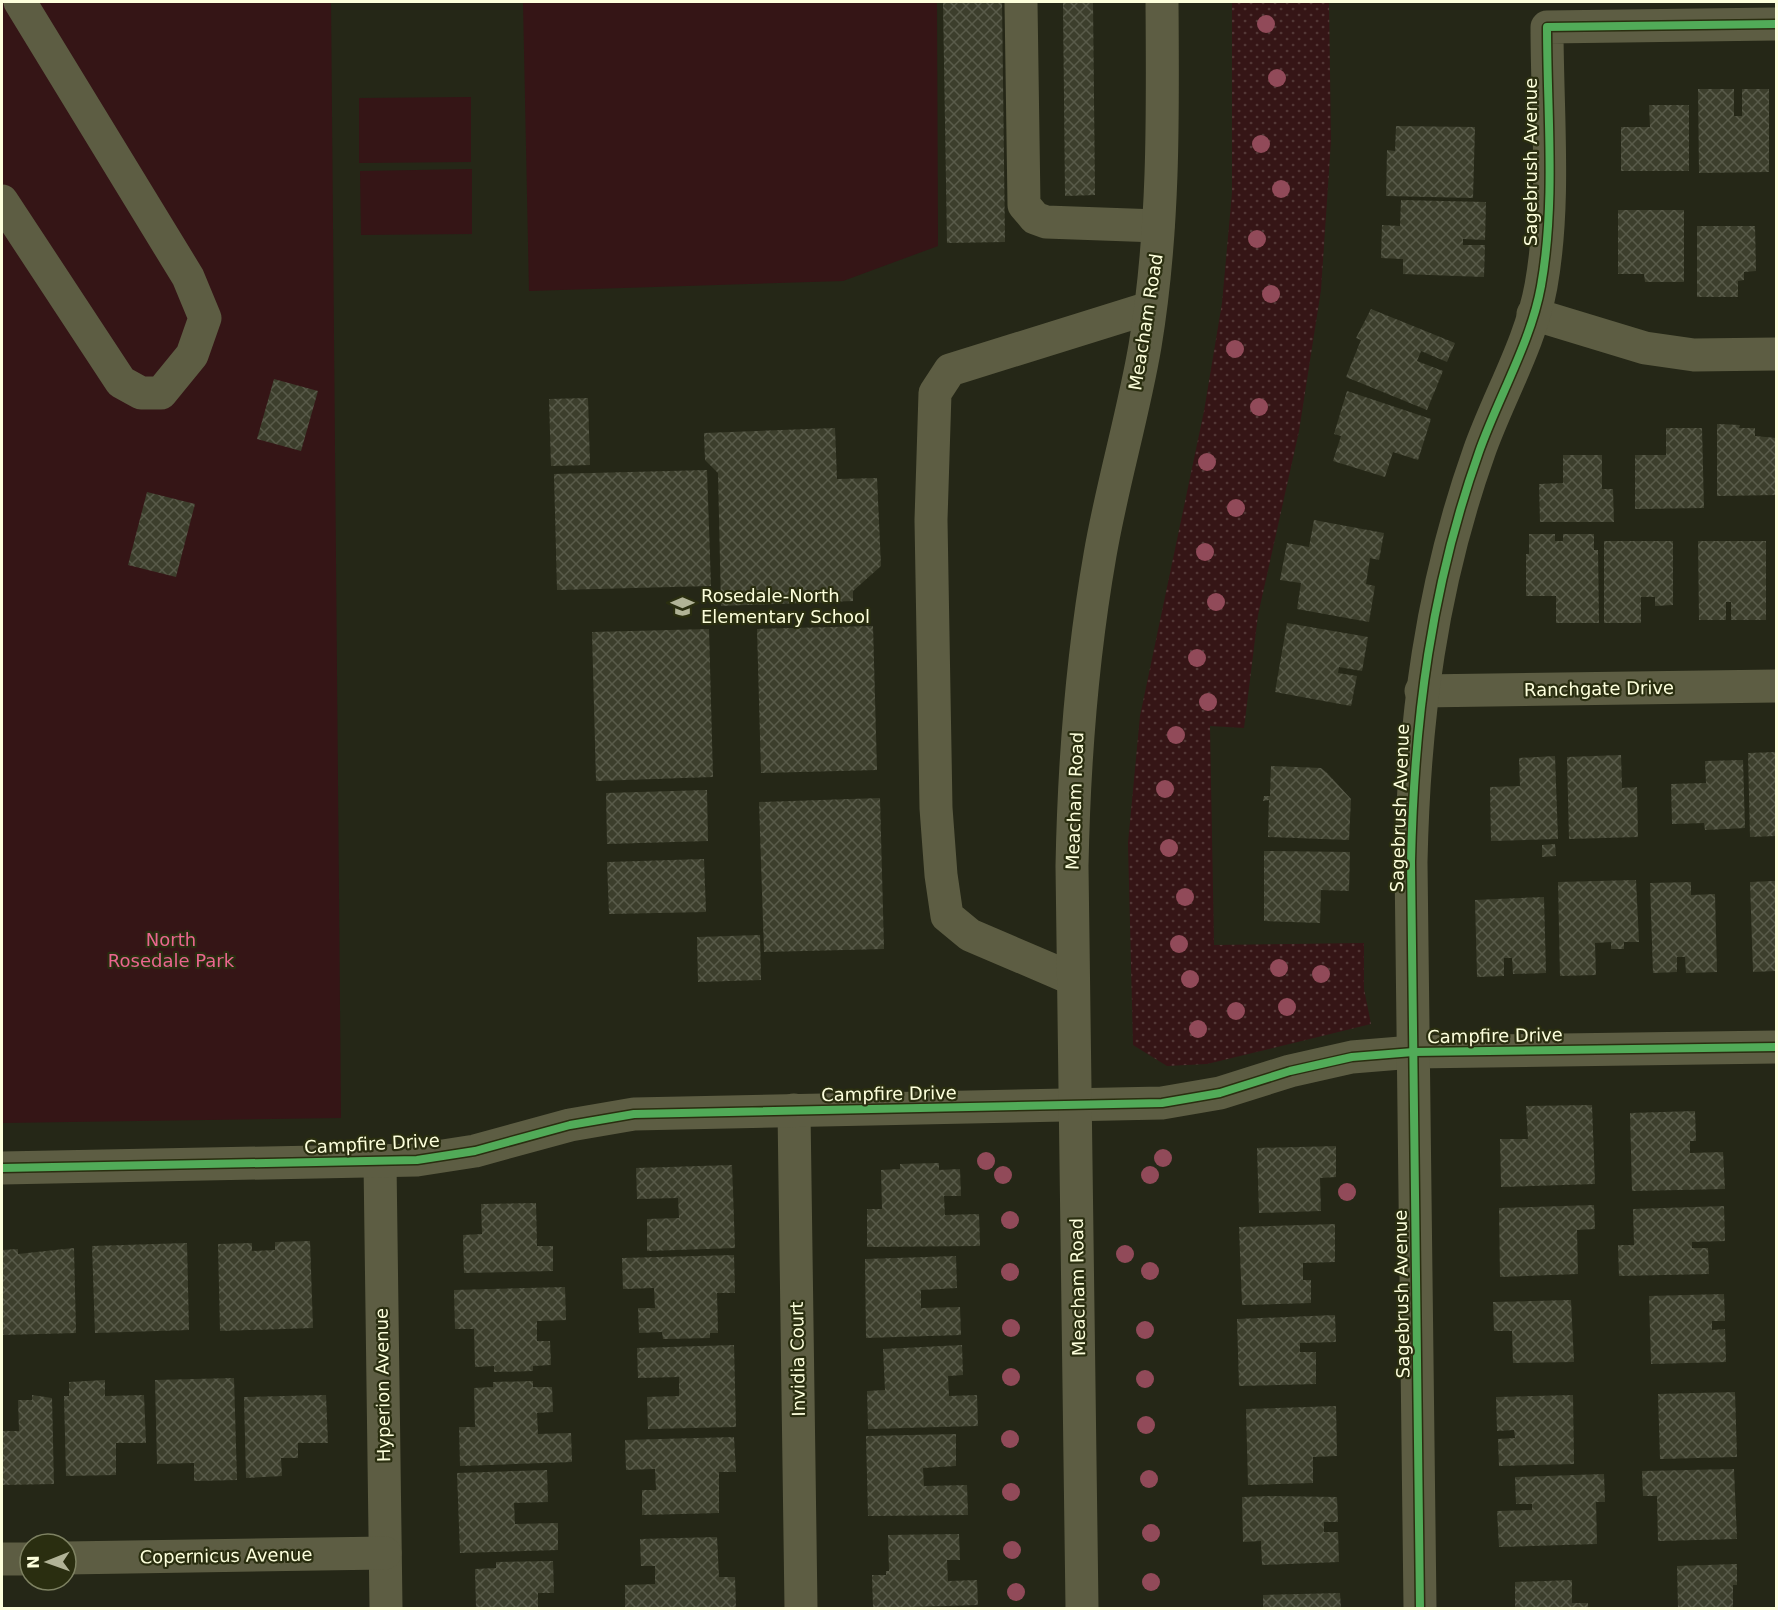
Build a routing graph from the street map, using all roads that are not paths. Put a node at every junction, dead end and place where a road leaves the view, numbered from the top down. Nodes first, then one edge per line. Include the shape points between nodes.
1 (20, 2) edge
2 (1021, 2) edge
3 (1162, 2) edge
4 (1776, 24) edge
5 (2, 201) edge
6 (1158, 226) junction
7 (1149, 308) junction
8 (1533, 314) junction
9 (1776, 354) edge
10 (1776, 686) edge
11 (1421, 691) junction
12 (1073, 979) junction
13 (1776, 1047) edge
14 (1413, 1052) junction
15 (1075, 1106) junction
16 (794, 1110) junction
17 (380, 1162) junction
18 (2, 1168) edge
19 (385, 1553) junction
20 (18, 1558) edge
21 (78, 1558) edge
22 (2, 1559) edge
23 (386, 1608) edge
24 (801, 1608) edge
25 (1082, 1608) edge
26 (1420, 1608) edge

1 - 5 street via 188,277 205,318 192,355 161,393 141,393 121,382
2 - 6 street via 1024,205 1035,218 1046,222
3 - 6 street, Meacham Road via 1163,137
4 - 8 street, Sagebrush Avenue via 1546,27 1548,235 1541,288
6 - 7 street, Meacham Road
7 - 12 street, Meacham Road via 1084,655 1074,759
7 - 12 street via 950,370 935,393 931,520 936,796 947,916 970,935
8 - 9 street via 1645,348 1694,355
8 - 11 street, Sagebrush Avenue via 1479,451 1450,542
10 - 11 street, Ranchgate Drive
11 - 14 street, Sagebrush Avenue via 1412,778 1410,862
12 - 15 street, Meacham Road
13 - 14 street, Campfire Drive
14 - 15 street, Campfire Drive via 1352,1057 1220,1093 1162,1103
14 - 26 street, Sagebrush Avenue
15 - 16 street, Campfire Drive
15 - 25 street, Meacham Road
16 - 17 street, Campfire Drive via 634,1114 570,1125 475,1151
16 - 24 street, Invidia Court
17 - 18 street, Campfire Drive
17 - 19 street, Hyperion Avenue
19 - 21 street, Copernicus Avenue
19 - 23 street, Hyperion Avenue
20 - 22 street

